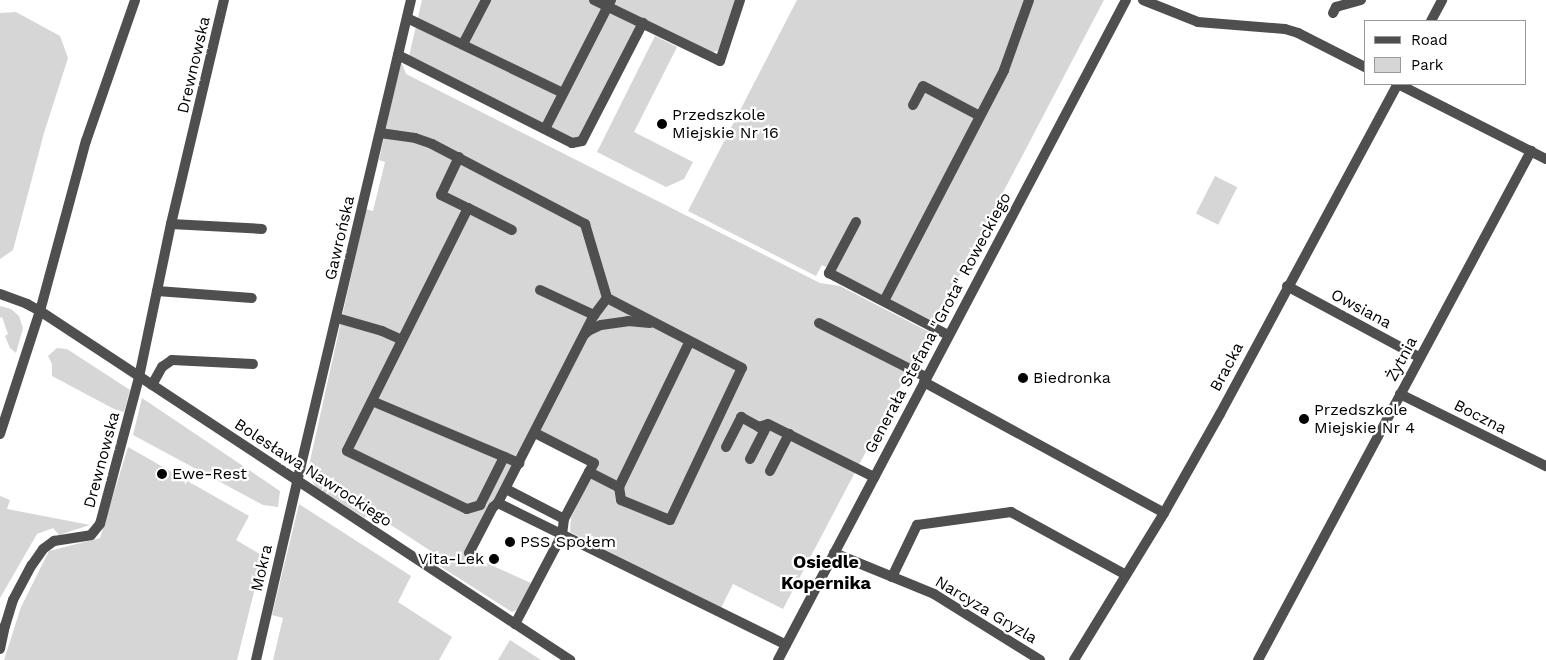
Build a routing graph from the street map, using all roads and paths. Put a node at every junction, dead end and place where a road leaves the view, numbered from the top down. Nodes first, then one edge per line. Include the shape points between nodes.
1 (135, 0) edge
2 (224, 0) edge
3 (410, 0) edge
4 (486, 0) edge
5 (594, 0) edge
6 (740, 0) edge
7 (1029, 0) edge
8 (1126, 0) edge
9 (1143, 0) edge
10 (1360, 0) edge
11 (1442, 0) edge
12 (610, 3) edge
13 (1333, 13) dead end
14 (407, 18) junction
15 (1432, 20) edge
16 (643, 23) junction
17 (463, 44) junction
18 (398, 56) junction
19 (1364, 67) edge
20 (1397, 85) edge
21 (1400, 85) edge
22 (563, 93) junction
23 (913, 105) dead end
24 (980, 116) junction
25 (545, 129) junction
26 (380, 133) junction
27 (1531, 151) junction
28 (459, 158) junction
29 (1546, 159) edge
30 (468, 208) junction
31 (856, 222) dead end
32 (171, 224) junction
33 (262, 229) dead end
34 (512, 230) dead end
35 (1287, 286) junction
36 (540, 290) dead end
37 (156, 291) junction
38 (0, 294) edge
39 (252, 298) dead end
40 (606, 298) junction
41 (884, 301) junction
42 (40, 311) junction
43 (594, 315) junction
44 (337, 318) junction
45 (819, 322) dead end
46 (664, 328) junction
47 (948, 335) junction
48 (582, 339) junction
49 (402, 340) junction
50 (690, 341) junction
51 (1419, 357) junction
52 (253, 364) dead end
53 (138, 377) junction
54 (925, 379) junction
55 (152, 385) junction
56 (1400, 394) junction
57 (372, 401) junction
58 (768, 424) junction
59 (535, 432) junction
60 (0, 434) edge
61 (788, 434) junction
62 (726, 447) dead end
63 (504, 457) junction
64 (750, 459) dead end
65 (519, 463) junction
66 (1546, 466) edge
67 (770, 471) dead end
68 (589, 472) junction
69 (874, 477) junction
70 (297, 482) junction
71 (618, 487) junction
72 (506, 489) junction
73 (498, 503) junction
74 (1164, 513) junction
75 (564, 519) junction
76 (562, 536) junction
77 (469, 553) dead end
78 (834, 553) junction
79 (1126, 575) junction
80 (892, 577) junction
81 (515, 624) junction
82 (786, 645) junction
83 (0, 649) edge
84 (256, 660) edge
85 (570, 660) edge
86 (778, 660) edge
87 (1040, 660) edge
88 (1074, 660) edge
89 (1258, 660) edge

1 - 42 street via 86,141
2 - 32 street, Drewnowska
3 - 14 street, Gawrońska
4 - 17 street
5 - 12 street
6 - 16 street via 720,60
7 - 24 street via 1004,70
8 - 47 street, Generała Stefana "Grota" Roweckiego
9 - 19 street via 1198,22 1285,28
10 - 13 street via 1336,7
11 - 15 street
12 - 16 street
12 - 22 street
14 - 17 street
14 - 18 street, Gawrońska
16 - 25 street via 582,141 572,143
17 - 22 street
18 - 25 street
18 - 26 street, Gawrońska
20 - 35 street, Bracka
21 - 27 street
22 - 25 street
23 - 24 street via 923,86
24 - 41 street
26 - 28 street via 415,138
26 - 44 street, Gawrońska
27 - 29 street
27 - 51 street, Żytnia
28 - 30 street via 441,195
28 - 40 street via 585,224
30 - 34 street
30 - 49 street
31 - 41 street via 829,273
32 - 33 street
32 - 37 street, Drewnowska
35 - 51 street, Owsiana
35 - 74 street, Bracka
36 - 43 street
37 - 39 street
37 - 53 street, Drewnowska
38 - 42 street, Bolesława Nawrockiego
40 - 43 street
40 - 46 street
41 - 47 street
42 - 53 street, Bolesława Nawrockiego
42 - 60 street
43 - 48 street
44 - 49 street
44 - 70 street, Gawrońska
45 - 54 street
46 - 48 street via 647,322 628,321 601,325 588,331
46 - 50 street
47 - 54 street, Generała Stefana "Grota" Roweckiego
48 - 59 street
49 - 57 street
50 - 71 street
50 - 71 street via 742,368 670,520 621,500
51 - 56 street, Żytnia
52 - 55 street via 172,360 162,367
53 - 55 street, Bolesława Nawrockiego
53 - 83 street, Drewnowska via 100,524 91,535 54,541 43,549 14,600
54 - 69 street, Generała Stefana "Grota" Roweckiego
54 - 74 street
55 - 70 street, Bolesława Nawrockiego
56 - 66 street, Boczna
56 - 89 street, Żytnia
57 - 63 street
57 - 63 street via 346,451 467,509 480,505
58 - 61 street
58 - 62 street via 759,427 741,418
58 - 64 street
59 - 65 street
59 - 68 street via 594,463
61 - 67 street
61 - 69 street
63 - 65 street
65 - 72 street
68 - 71 street
68 - 75 street
69 - 78 street, Generała Stefana "Grota" Roweckiego
70 - 81 street, Bolesława Nawrockiego
70 - 84 street, Mokra
72 - 73 street
72 - 75 street
73 - 76 street
73 - 77 street
74 - 79 street, Bracka
75 - 76 street
76 - 81 street
76 - 82 street
78 - 80 street, Narcyza Gryzla
78 - 82 street, Generała Stefana "Grota" Roweckiego
79 - 80 street via 1012,512 917,525
79 - 88 street, Bracka
80 - 87 street, Narcyza Gryzla via 934,594
81 - 85 street, Bolesława Nawrockiego
82 - 86 street, Generała Stefana "Grota" Roweckiego

